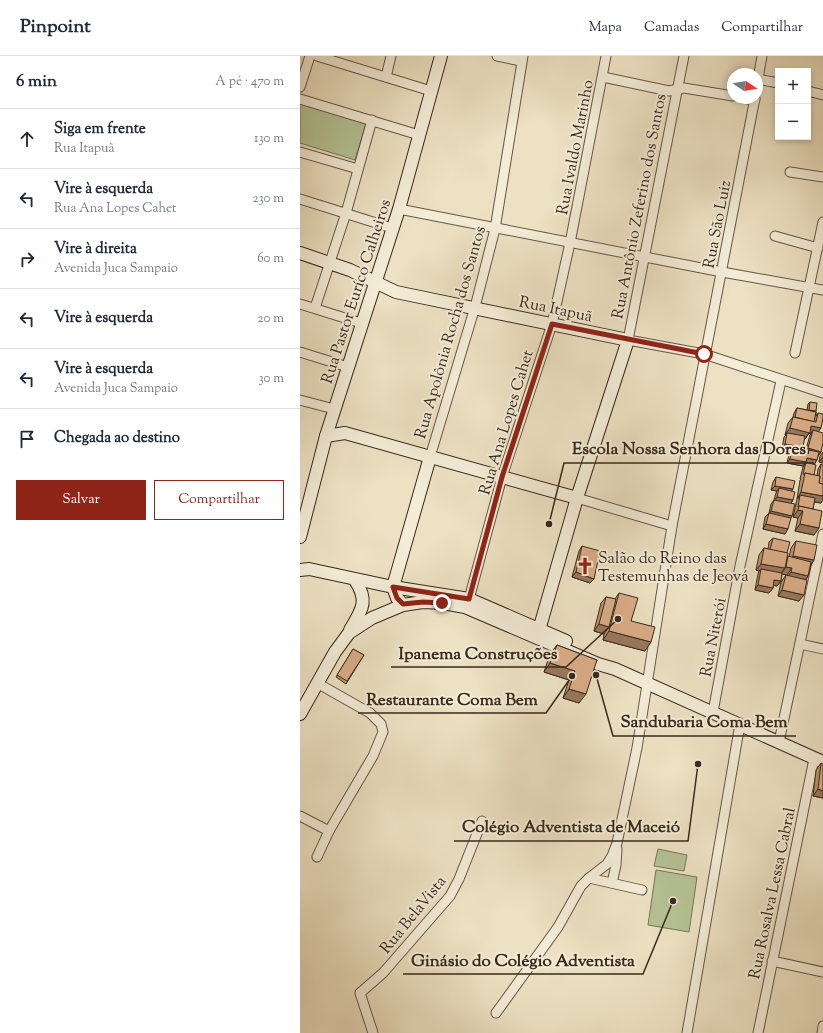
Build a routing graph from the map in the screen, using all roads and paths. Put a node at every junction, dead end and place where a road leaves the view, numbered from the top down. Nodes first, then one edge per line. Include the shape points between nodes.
1 (310, 56) edge
2 (317, 56) edge
3 (391, 56) edge
4 (441, 56) edge
5 (497, 56) edge
6 (606, 56) edge
7 (684, 56) edge
8 (762, 56) edge
9 (522, 59) edge
10 (760, 68) edge
11 (602, 77) junction
12 (386, 78) junction
13 (763, 82) edge
14 (775, 83) edge
15 (300, 86) edge
16 (677, 89) junction
17 (431, 91) junction
18 (811, 92) edge
19 (727, 95) edge
20 (823, 95) edge
21 (300, 99) edge
22 (754, 104) edge
23 (372, 120) junction
24 (419, 135) junction
25 (300, 152) edge
26 (358, 169) junction
27 (790, 172) dead end
28 (823, 177) edge
29 (300, 199) edge
30 (399, 209) junction
31 (346, 213) junction
32 (823, 222) edge
33 (392, 228) junction
34 (496, 229) junction
35 (775, 236) dead end
36 (570, 243) junction
37 (818, 248) junction
38 (300, 253) edge
39 (645, 257) junction
40 (329, 262) junction
41 (722, 272) junction
42 (375, 282) junction
43 (810, 288) junction
44 (823, 290) edge
45 (300, 304) edge
46 (475, 307) junction
47 (315, 308) junction
48 (362, 323) junction
49 (552, 324) junction
50 (628, 340) junction
51 (300, 352) edge
52 (795, 353) dead end
53 (704, 354) junction
54 (348, 367) junction
55 (781, 380) junction
56 (823, 393) edge
57 (300, 400) edge
58 (332, 415) junction
59 (345, 433) junction
60 (326, 436) junction
61 (430, 457) junction
62 (502, 477) junction
63 (577, 498) junction
64 (304, 503) edge
65 (672, 526) junction
66 (823, 534) edge
67 (300, 537) edge
68 (303, 567) edge
69 (819, 573) edge
70 (355, 580) junction
71 (393, 587) junction
72 (469, 599) junction
73 (403, 604) junction
74 (349, 633) junction
75 (539, 633) junction
76 (800, 644) junction
77 (823, 649) edge
78 (317, 683) junction
79 (647, 684) junction
80 (713, 712) junction
81 (300, 714) edge
82 (740, 724) junction
83 (780, 742) junction
84 (818, 760) edge
85 (300, 816) edge
86 (482, 821) dead end
87 (329, 831) junction
88 (617, 843) junction
89 (316, 857) dead end
90 (588, 878) junction
91 (612, 883) junction
92 (642, 890) dead end
93 (772, 961) junction
94 (823, 972) edge
95 (496, 1013) dead end
96 (823, 1026) edge
97 (373, 1033) edge
98 (687, 1033) edge
99 (758, 1033) edge
100 (822, 1033) edge

1 - 15 street
2 - 12 street
3 - 12 street
4 - 17 main road, Rua Pastor Euríco Calheiros
5 - 9 street
6 - 11 street, Rua Ivaldo Marinho
7 - 16 street, Rua Antônio Zeferino dos Santos
8 - 10 street
9 - 34 street, Rua Apolônia Rocha dos Santos
11 - 16 street via 669,91
11 - 36 street, Rua Ivaldo Marinho
12 - 17 street
13 - 14 street
16 - 19 street
16 - 39 street, Rua Antônio Zeferino dos Santos
17 - 24 main road, Rua Pastor Euríco Calheiros
18 - 20 street
21 - 23 street
22 - 41 street, Rua São Luiz
23 - 24 street
23 - 26 street
24 - 30 main road, Rua Pastor Euríco Calheiros
25 - 26 street
26 - 31 street
27 - 28 street
29 - 31 street
30 - 33 main road, Rua Pastor Euríco Calheiros
30 - 34 street
31 - 33 street
31 - 40 street
32 - 37 street
33 - 42 main road, Rua Pastor Euríco Calheiros
34 - 36 street
34 - 46 street, Rua Apolônia Rocha dos Santos
35 - 37 street
36 - 39 street
36 - 49 street, Rua Ivaldo Marinho
37 - 43 street
38 - 40 main road, Rua Itapuã
39 - 41 street
39 - 50 street, Rua Antônio Zeferino dos Santos
40 - 42 main road, Rua Itapuã
40 - 47 street
41 - 43 street
41 - 53 street, Rua São Luiz
42 - 46 main road, Rua Itapuã via 396,292
42 - 48 main road, Rua Pastor Euríco Calheiros
43 - 44 street
43 - 52 street
45 - 47 street
46 - 49 main road, Rua Itapuã
46 - 61 street, Rua Apolônia Rocha dos Santos
47 - 48 street
48 - 54 main road, Rua Pastor Euríco Calheiros
49 - 50 main road, Rua Itapuã
49 - 62 street, Rua Ana Lopes Cahet
50 - 53 street, Rua Itapuã
50 - 63 main road, Rua Antônio Zeferino dos Santos
51 - 54 street
53 - 55 street, Rua Itapuã
53 - 65 street, Rua São Luiz
54 - 58 main road, Rua Pastor Euríco Calheiros
55 - 56 street, Rua Itapuã
55 - 80 street, Rua Niterói via 740,566
57 - 58 street
58 - 59 main road via 336,428
58 - 60 main road, Rua Pastor Euríco Calheiros
59 - 60 main road
59 - 61 main road
60 - 64 main road, Rua Pastor Euríco Calheiros
61 - 62 main road
61 - 71 main road, Rua Apolônia Rocha dos Santos
62 - 63 main road
62 - 72 street, Rua Ana Lopes Cahet
63 - 65 street
63 - 75 main road, Rua Antônio Zeferino dos Santos
64 - 67 main road, Rua Pastor Euríco Calheiros
65 - 79 street, Rua São Luiz
66 - 69 street
68 - 70 main road
69 - 76 street
70 - 71 main road
70 - 74 main road via 362,590 363,604
71 - 72 main road
71 - 73 main road via 397,598
72 - 75 main road
73 - 74 main road via 372,618
73 - 75 main road via 436,602 465,607
74 - 78 main road
75 - 79 main road via 598,664
76 - 77 street
76 - 83 street
78 - 81 main road
78 - 87 street via 370,713 383,728 383,738 374,756
79 - 80 main road
79 - 88 street, Rua São Luiz via 637,748
80 - 82 main road
82 - 83 main road
82 - 98 street
83 - 84 main road
84 - 93 street, Rua Rosalva Lessa Cabral
85 - 87 street
86 - 97 street, Rua BelaVista via 450,896 387,969 360,993
87 - 89 street
88 - 90 street via 607,864
88 - 91 street
90 - 91 street
90 - 95 street via 554,933
91 - 92 street
93 - 94 street
93 - 99 street, Rua Rosalva Lessa Cabral
96 - 100 street

